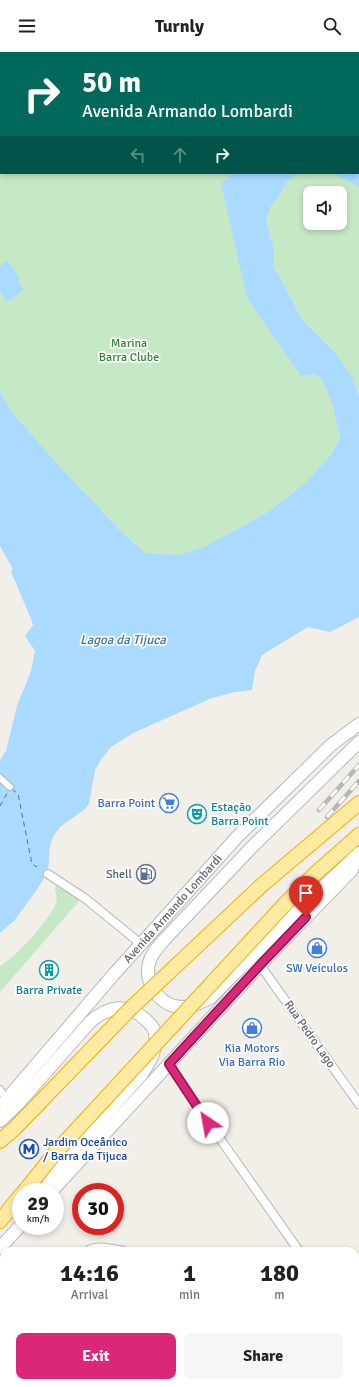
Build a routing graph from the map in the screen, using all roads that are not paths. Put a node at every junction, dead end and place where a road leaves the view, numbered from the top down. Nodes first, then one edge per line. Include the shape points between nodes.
1 (359, 724) edge
2 (359, 742) edge
3 (0, 778) edge
4 (10, 788) dead end
5 (359, 803) edge
6 (359, 835) edge
7 (359, 861) edge
8 (48, 874) dead end
9 (141, 944) junction
10 (260, 965) junction
11 (169, 1064) junction
12 (0, 1089) edge
13 (3, 1104) edge
14 (359, 1104) edge
15 (0, 1121) edge
16 (0, 1141) edge
17 (31, 1183) edge
18 (50, 1183) edge
19 (60, 1183) edge
20 (12, 1206) edge
21 (0, 1221) edge
22 (12, 1235) edge
23 (1, 1247) edge
24 (296, 1247) edge

1 - 9 main road, Avenida Armando Lombardi via 331,746 237,837
2 - 7 main road via 251,848 159,946 149,962 150,985 155,993 170,1005 181,1007 201,1004 291,917
3 - 4 street
5 - 16 highway, bridge via 262,885 131,1008
6 - 17 highway, bridge via 284,905 55,1153
7 - 10 main road
8 - 9 street via 86,899
9 - 13 main road, Avenida Armando Lombardi
10 - 11 main road
10 - 14 street, Rua Pedro Lago
11 - 19 main road
11 - 24 street
12 - 13 street
15 - 18 main road via 98,1015 119,1008 140,1015 150,1024 155,1032 156,1045 142,1074 73,1152
20 - 21 highway
22 - 23 main road

